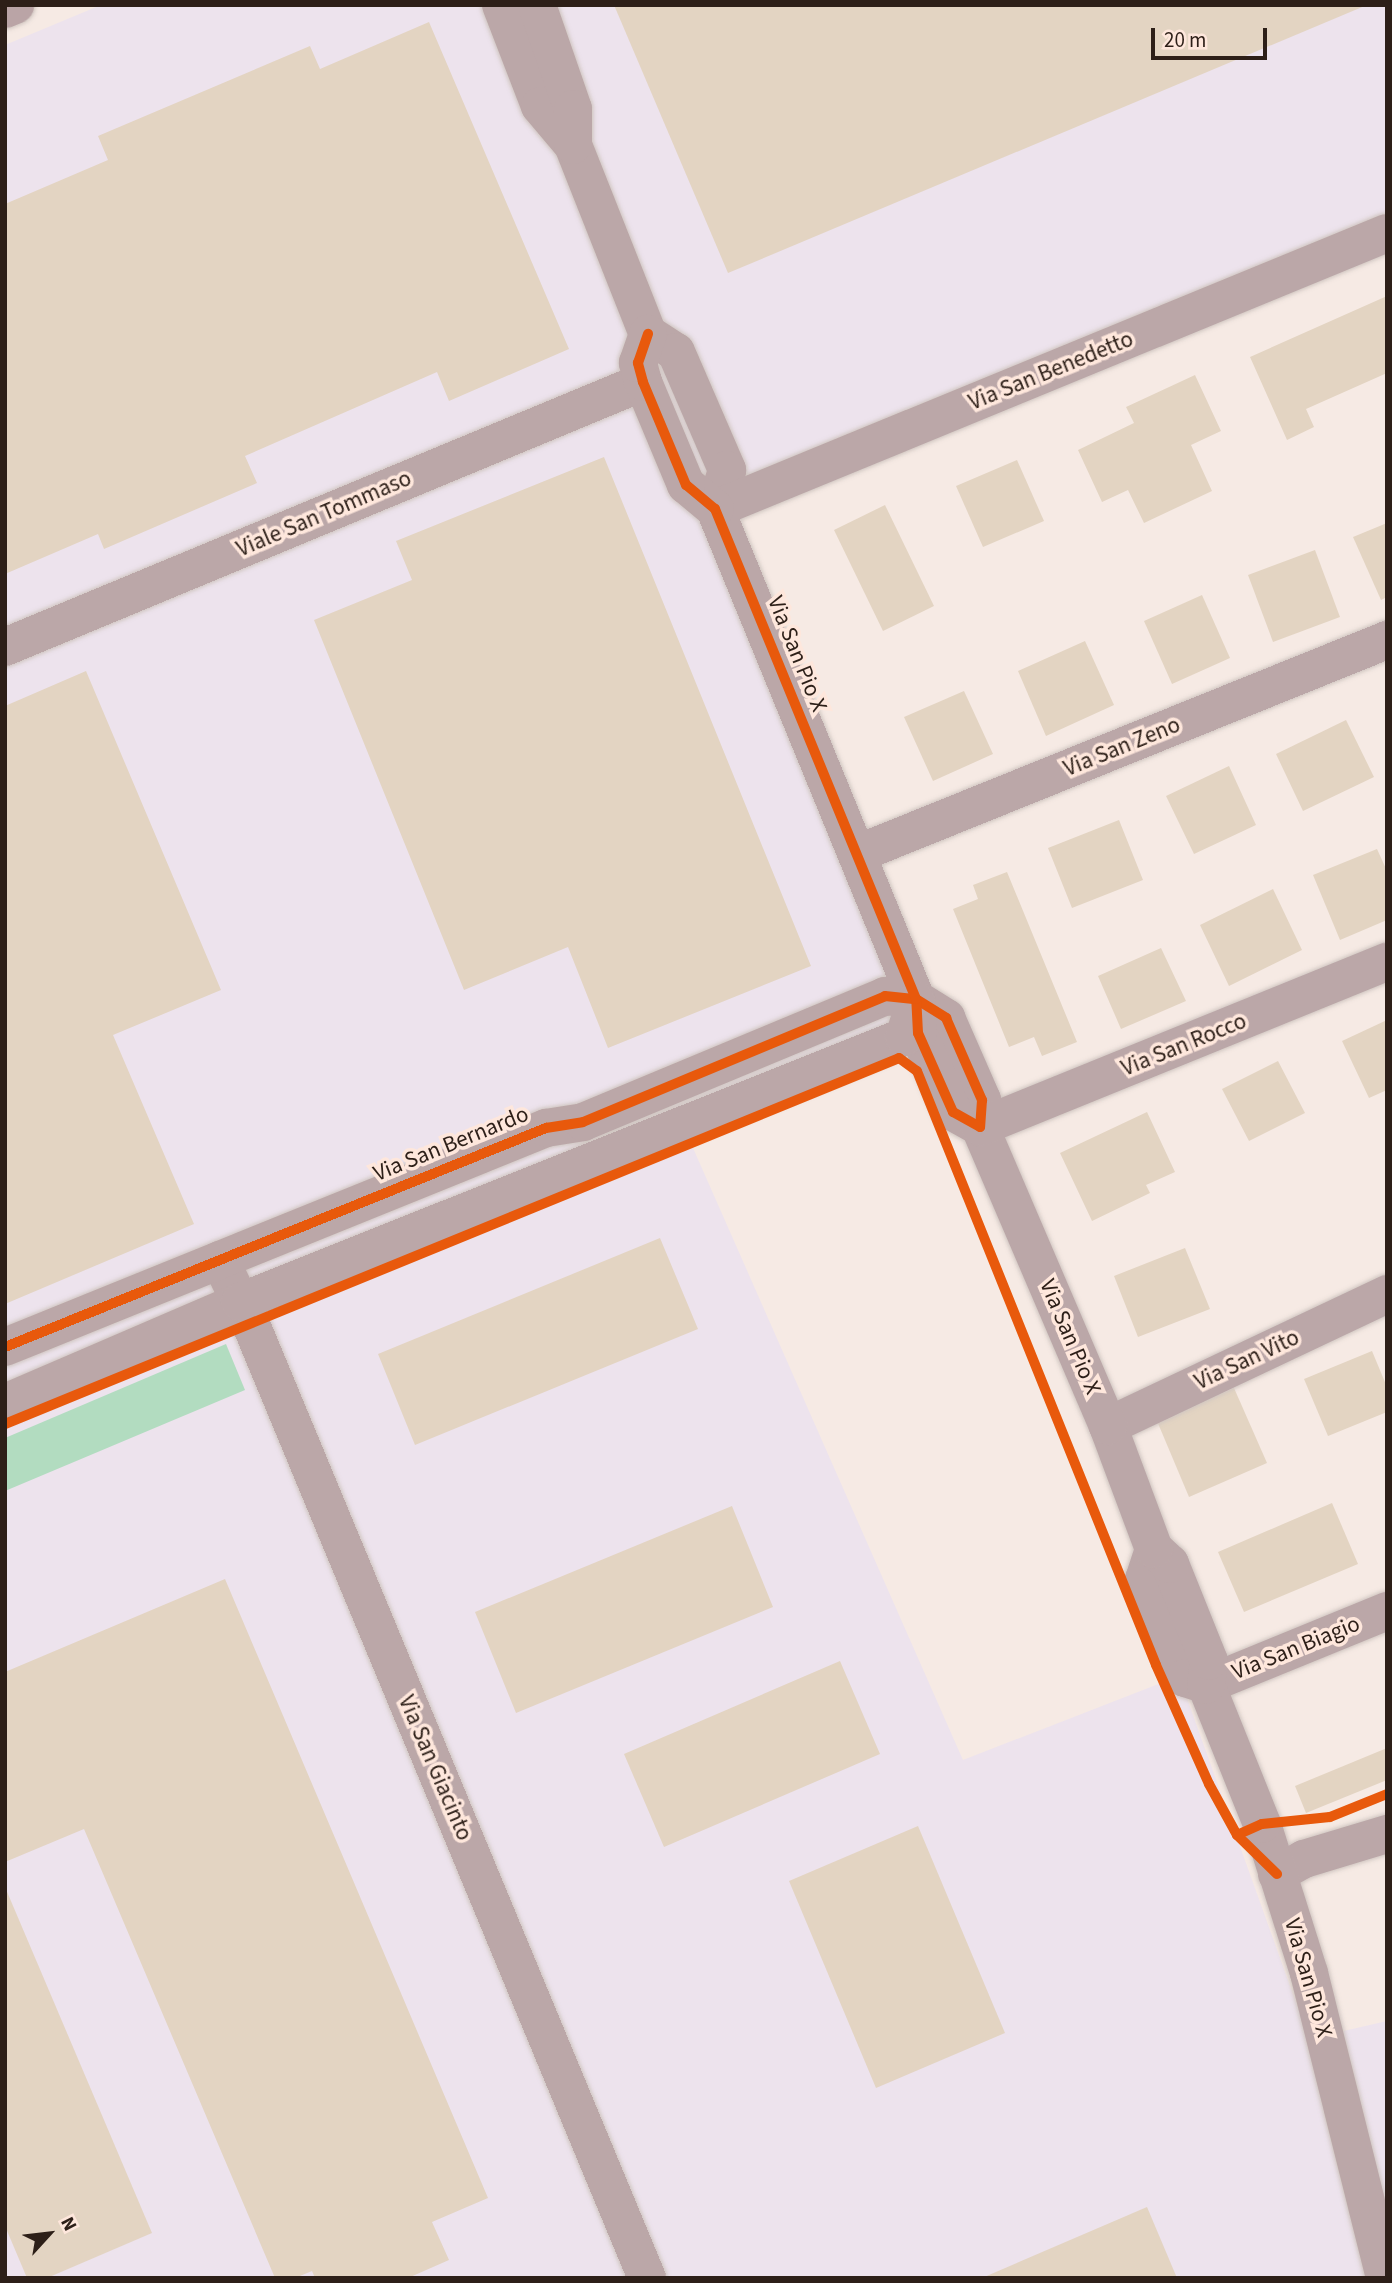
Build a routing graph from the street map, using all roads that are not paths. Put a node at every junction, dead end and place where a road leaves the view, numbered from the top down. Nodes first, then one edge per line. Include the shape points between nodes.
1 (15, 5) edge
2 (501, 5) edge
3 (537, 5) edge
4 (5, 9) edge
5 (573, 145) junction
6 (1387, 233) edge
7 (648, 334) junction
8 (643, 382) junction
9 (715, 509) junction
10 (1387, 640) edge
11 (5, 647) edge
12 (857, 854) junction
13 (1387, 962) edge
14 (916, 999) junction
15 (980, 1127) junction
16 (220, 1260) junction
17 (1387, 1294) edge
18 (240, 1302) junction
19 (5, 1348) edge
20 (5, 1403) edge
21 (1108, 1426) junction
22 (1387, 1611) edge
23 (1206, 1685) junction
24 (1387, 1834) edge
25 (1277, 1874) junction
26 (647, 2278) edge
27 (1385, 2278) edge

1 - 4 main road
2 - 5 street via 540,106
3 - 5 street via 573,109
5 - 7 street
6 - 9 street, Via San Benedetto
7 - 8 street, Via San Pio X via 638,363
7 - 9 street via 676,352 727,470
8 - 9 street, Via San Pio X via 686,485
8 - 11 street, Viale San Tommaso
9 - 12 street, Via San Pio X
10 - 12 street, Via San Zeno
12 - 14 street, Via San Pio X
13 - 15 street, Via San Rocco
14 - 15 street, Via San Pio X via 918,1033 953,1112
14 - 16 street, Via San Bernardo via 885,996 583,1122 546,1128
14 - 18 street via 904,1037
15 - 21 street, Via San Pio X
16 - 18 street, Via San Giacinto
16 - 19 street, Via San Bernardo
17 - 21 street, Via San Vito
18 - 20 street
18 - 26 street, Via San Giacinto
21 - 23 street, Via San Pio X via 1154,1549 1144,1579 1185,1678
22 - 23 street, Via San Biagio
23 - 25 street, Via San Pio X via 1262,1824
24 - 25 street via 1304,1859
25 - 27 street, Via San Pio X via 1309,1973

